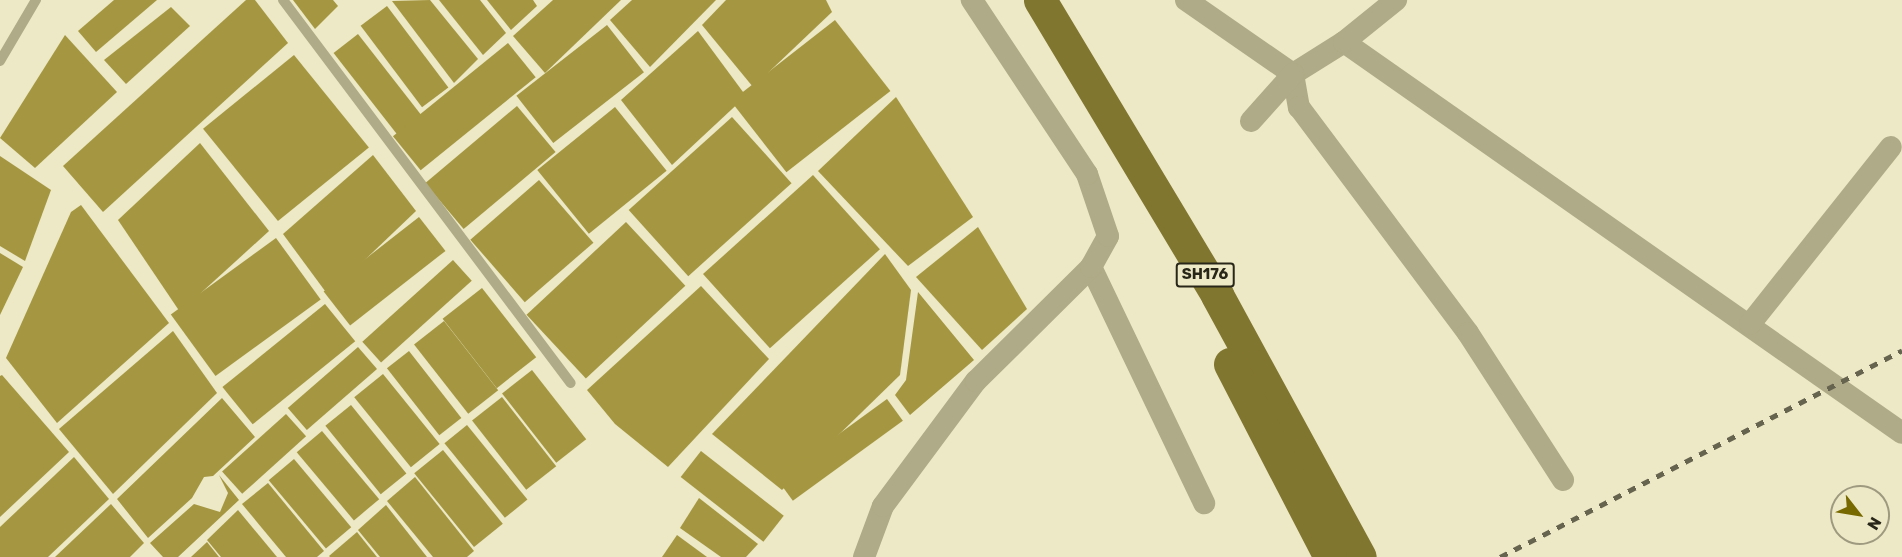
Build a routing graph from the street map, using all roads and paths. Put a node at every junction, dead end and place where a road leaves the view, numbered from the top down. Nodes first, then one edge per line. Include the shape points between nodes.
1 (36, 0) edge
2 (283, 0) edge
3 (972, 0) edge
4 (1017, 0) edge
5 (1041, 0) edge
6 (1186, 0) edge
7 (1396, 0) edge
8 (1344, 42) junction
9 (0, 61) edge
10 (1293, 74) junction
11 (1251, 122) dead end
12 (1891, 147) dead end
13 (1091, 267) junction
14 (1750, 324) junction
15 (571, 383) dead end
16 (1902, 433) edge
17 (1563, 480) dead end
18 (1204, 503) dead end
19 (864, 557) edge
20 (1330, 557) edge
21 (1359, 557) edge

1 - 9 lane
2 - 15 lane
3 - 13 street via 1087,174 1107,236
4 - 20 main road via 1207,321
5 - 21 main road, SH176 via 1217,295
6 - 10 street
7 - 8 street
8 - 10 street
8 - 14 street
10 - 11 street
10 - 17 street via 1299,107 1468,333
12 - 14 street
13 - 18 street
13 - 19 street via 976,381 883,506
14 - 16 street via 1831,388

